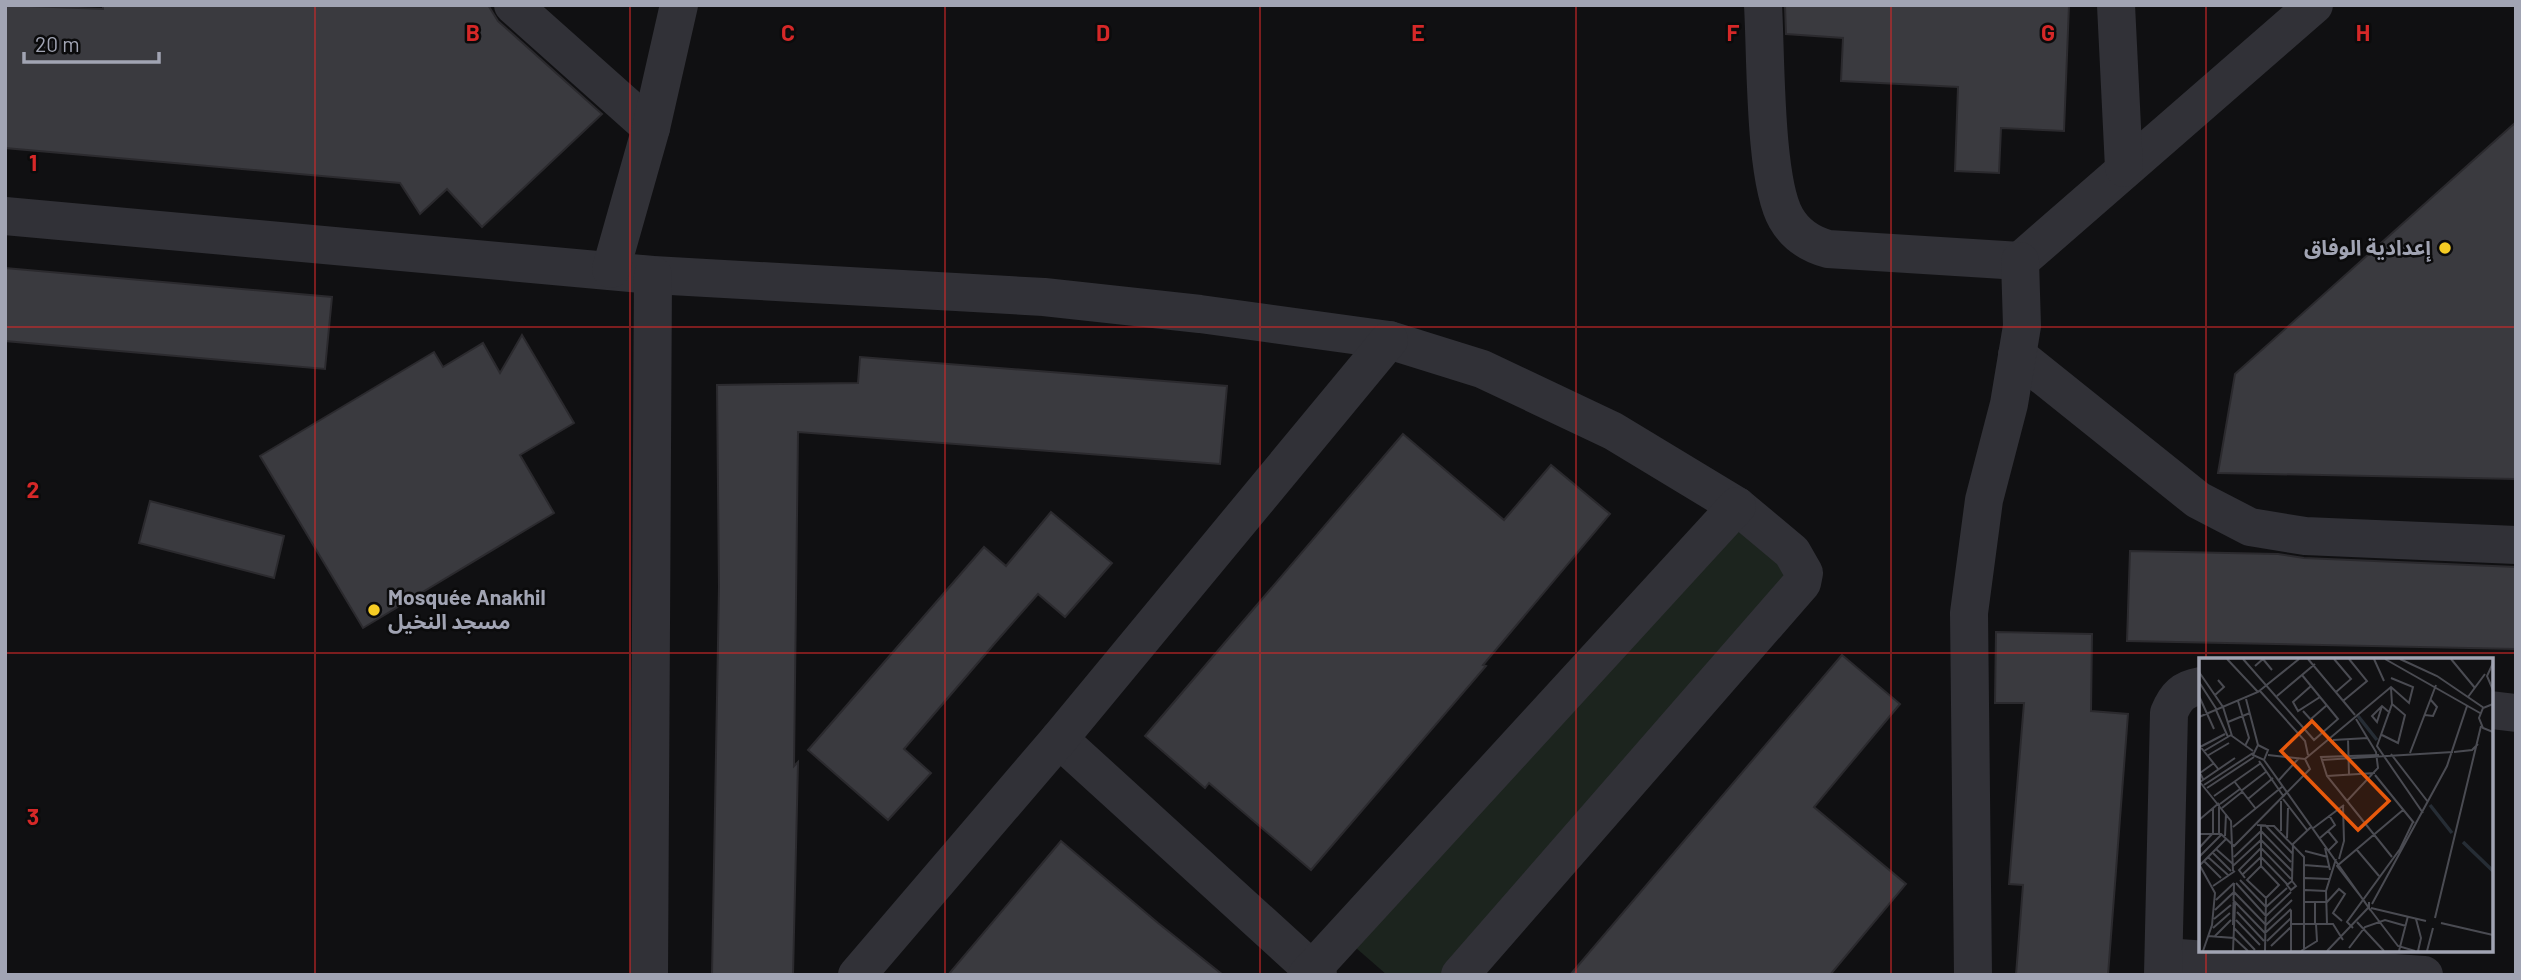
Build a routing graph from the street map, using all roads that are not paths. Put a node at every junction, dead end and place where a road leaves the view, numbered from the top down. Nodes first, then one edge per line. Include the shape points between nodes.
1 (513, 5) edge
2 (679, 5) edge
3 (1763, 5) edge
4 (2116, 5) edge
5 (2315, 5) edge
6 (651, 128) junction
7 (2124, 168) junction
8 (5, 216) edge
9 (2020, 261) junction
10 (611, 269) junction
11 (653, 275) junction
12 (1388, 340) junction
13 (2017, 355) junction
14 (1737, 506) junction
15 (2516, 545) edge
16 (2199, 686) edge
17 (2493, 710) edge
18 (2516, 713) edge
19 (1059, 739) junction
20 (2163, 966) edge
21 (2326, 971) edge
22 (1312, 973) edge
23 (649, 975) edge
24 (857, 975) edge
25 (1460, 975) edge
26 (1973, 975) edge
27 (2424, 975) edge

1 - 6 street
2 - 6 street
3 - 9 street via 1774,186 1786,218 1800,236 1828,249
4 - 7 street
5 - 7 street
6 - 10 street
7 - 9 street
8 - 10 street
9 - 13 street via 2022,326
10 - 11 street
11 - 12 street via 1044,297
11 - 23 street
12 - 14 street via 1482,369 1601,425
12 - 19 street
13 - 15 street via 2198,500 2250,527 2305,537
13 - 26 street via 1984,500 1969,613
14 - 22 street
14 - 25 street via 1800,563 1804,573 1797,593
16 - 20 street via 2184,690 2169,713
17 - 18 street
19 - 22 street
19 - 24 street
20 - 21 street
21 - 27 street

